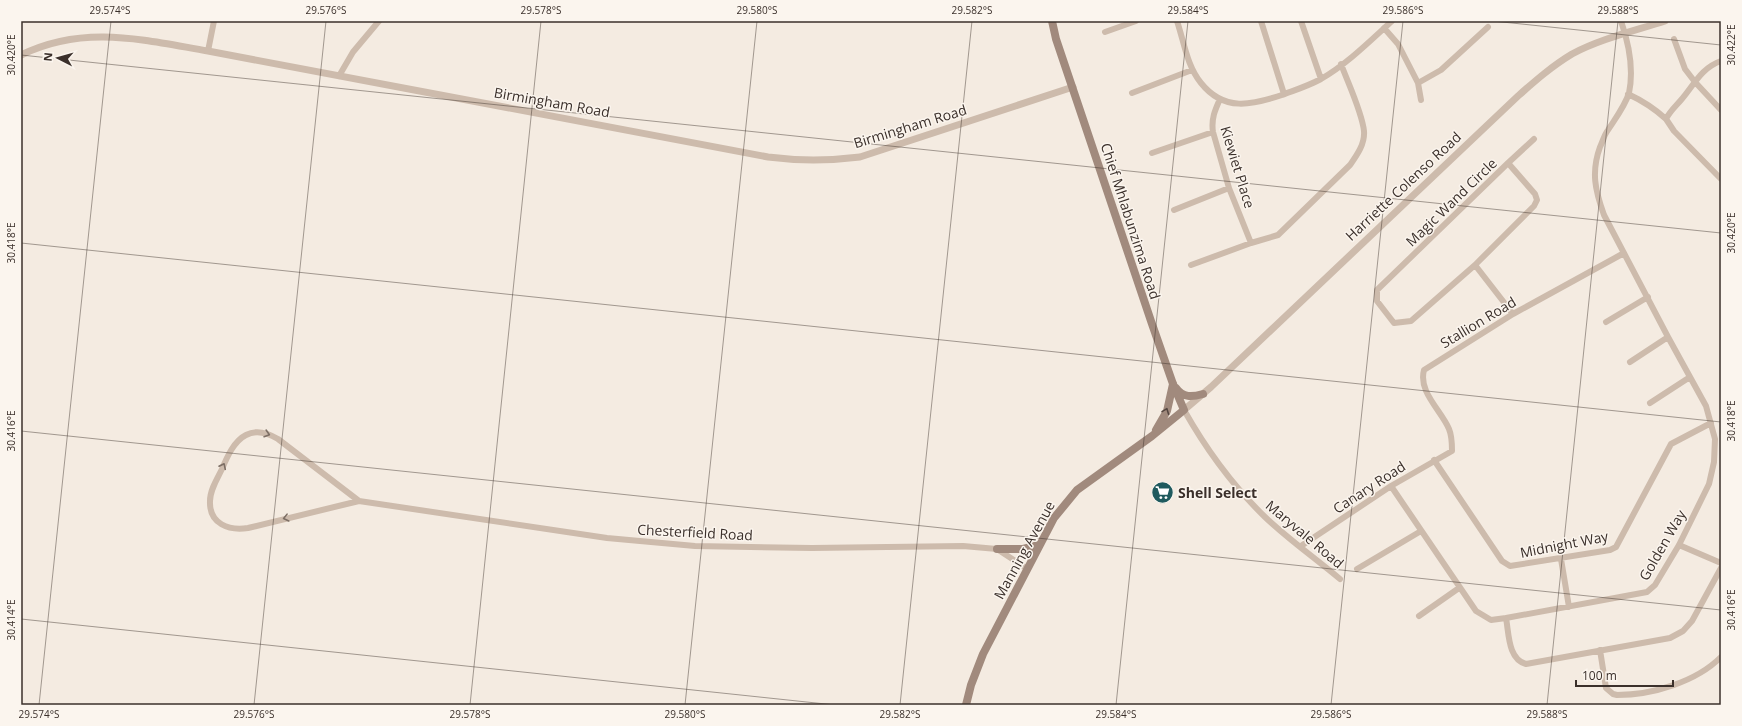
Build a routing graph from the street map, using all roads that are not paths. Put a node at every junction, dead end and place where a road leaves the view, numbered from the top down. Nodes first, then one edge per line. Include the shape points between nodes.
1 (214, 21) edge
2 (379, 21) edge
3 (1046, 21) edge
4 (1052, 21) edge
5 (1136, 21) edge
6 (1177, 21) edge
7 (1261, 21) edge
8 (1301, 21) edge
9 (1392, 21) edge
10 (1621, 21) edge
11 (1665, 21) edge
12 (1384, 28) junction
13 (1488, 28) dead end
14 (1105, 32) dead end
15 (1626, 34) junction
16 (1674, 39) dead end
17 (1056, 40) junction
18 (208, 51) junction
19 (21, 55) edge
20 (1721, 61) edge
21 (1341, 64) junction
22 (1192, 70) junction
23 (339, 76) junction
24 (1321, 79) junction
25 (1695, 82) junction
26 (1418, 83) junction
27 (1073, 87) junction
28 (1132, 93) dead end
29 (1284, 94) junction
30 (1628, 94) junction
31 (1220, 99) junction
32 (1421, 100) dead end
33 (1721, 110) edge
34 (1666, 119) junction
35 (1213, 132) junction
36 (1534, 139) dead end
37 (1152, 153) dead end
38 (1508, 163) junction
39 (1721, 179) edge
40 (1229, 188) junction
41 (1174, 210) dead end
42 (1251, 242) junction
43 (1624, 254) junction
44 (1191, 265) dead end
45 (1475, 265) junction
46 (1648, 297) junction
47 (1513, 314) junction
48 (1606, 322) dead end
49 (1668, 337) junction
50 (1630, 362) dead end
51 (1690, 377) junction
52 (1173, 384) junction
53 (1203, 394) junction
54 (1650, 403) dead end
55 (1184, 410) junction
56 (1711, 423) junction
57 (1152, 436) junction
58 (1452, 451) joint
59 (1434, 460) junction
60 (1390, 486) junction
61 (359, 502) junction
62 (1421, 530) junction
63 (1039, 545) junction
64 (1679, 545) junction
65 (1301, 546) junction
66 (997, 549) junction
67 (1561, 559) junction
68 (1721, 563) edge
69 (1026, 568) junction
70 (1721, 568) edge
71 (1357, 570) dead end
72 (1340, 579) dead end
73 (1459, 588) junction
74 (1569, 607) junction
75 (1419, 616) dead end
76 (1506, 618) junction
77 (1600, 650) junction
78 (1721, 657) edge
79 (966, 705) edge

1 - 18 street
2 - 23 street via 353,52
3 - 17 main road, Chief Mhlabunzima Road
4 - 17 main road, Chief Mhlabunzima Road
5 - 14 street
6 - 22 street
7 - 29 street
8 - 24 street
9 - 12 street
10 - 15 street, Golden Way
11 - 15 street, Harriette Colenso Road
12 - 21 street
12 - 26 street via 1398,44
13 - 26 street via 1441,70
15 - 30 street, Golden Way via 1631,75
15 - 53 street, Harriette Colenso Road via 1573,54 1559,62 1524,91
16 - 25 street via 1683,64
17 - 27 main road, Chief Mhlabunzima Road
18 - 19 street, Birmingham Road via 104,36 56,42
18 - 23 street, Birmingham Road
20 - 25 street via 1703,71
21 - 24 street
21 - 42 street via 1364,132 1357,155 1283,231 1272,237
22 - 28 street
22 - 31 street via 1201,84
23 - 27 street, Birmingham Road via 800,161 860,158
24 - 29 street
25 - 33 street
25 - 34 street
26 - 32 street
27 - 52 main road, Chief Mhlabunzima Road
29 - 31 street via 1246,105
30 - 34 street via 1654,108
30 - 43 street, Golden Way via 1606,133 1596,160 1594,179 1604,215
31 - 35 street, Kiewiet Place via 1214,113
34 - 39 street via 1674,131
35 - 37 street
35 - 40 street, Kiewiet Place
36 - 38 street
38 - 45 street, Magic Wand Circle via 1535,194 1537,200
38 - 45 street, Magic Wand Circle via 1377,290 1377,301 1394,323 1411,321
40 - 41 street
40 - 42 street, Kiewiet Place
42 - 44 street
43 - 46 street, Golden Way
43 - 47 street, Stallion Road
45 - 47 street
46 - 48 street
46 - 49 street, Golden Way
47 - 58 street, Stallion Road via 1424,370 1424,386 1448,428 1452,438
49 - 50 street
49 - 51 street, Golden Way
51 - 54 street
51 - 56 street, Golden Way via 1706,406
52 - 53 main road via 1178,391 1187,396
52 - 55 main road, Chief Mhlabunzima Road
57 -> 52 main road via 1166,411
53 - 55 street, Harriette Colenso Road
55 - 57 main road, Manning Avenue
55 - 65 street, Maryvale Road via 1206,447 1229,477 1265,517
56 - 64 street, Golden Way via 1715,447 1709,484
56 - 67 street, Midnight Way via 1671,444 1616,547
57 - 63 main road, Manning Avenue via 1077,490 1054,518
58 - 59 street, Canary Road
59 - 60 street, Canary Road
59 - 67 street, Midnight Way via 1504,564 1510,566
60 - 62 street, Golden Way
60 - 65 street, Canary Road
61 -> 61 street, Chesterfield Road via 233,530 216,520 210,500 214,486 234,446 239,439 256,432 269,434 278,439
61 - 66 street, Chesterfield Road via 607,538 695,546 963,546
62 - 71 street
62 - 73 street, Golden Way
63 - 66 main road via 1023,549
63 - 69 main road, Manning Avenue
64 - 68 street
64 - 74 street, Golden Way via 1655,585 1647,592
65 - 72 street, Maryvale Road
66 - 69 street, Chesterfield Road
67 - 74 street
69 - 79 main road, Manning Avenue via 983,654
70 - 77 street via 1692,621 1683,631 1664,640
73 - 75 street
73 - 76 street, Golden Way via 1482,616 1492,620
74 - 76 street, Golden Way
76 - 77 street via 1512,653 1526,664
77 - 78 street via 1606,688 1617,695 1686,681 1700,674

